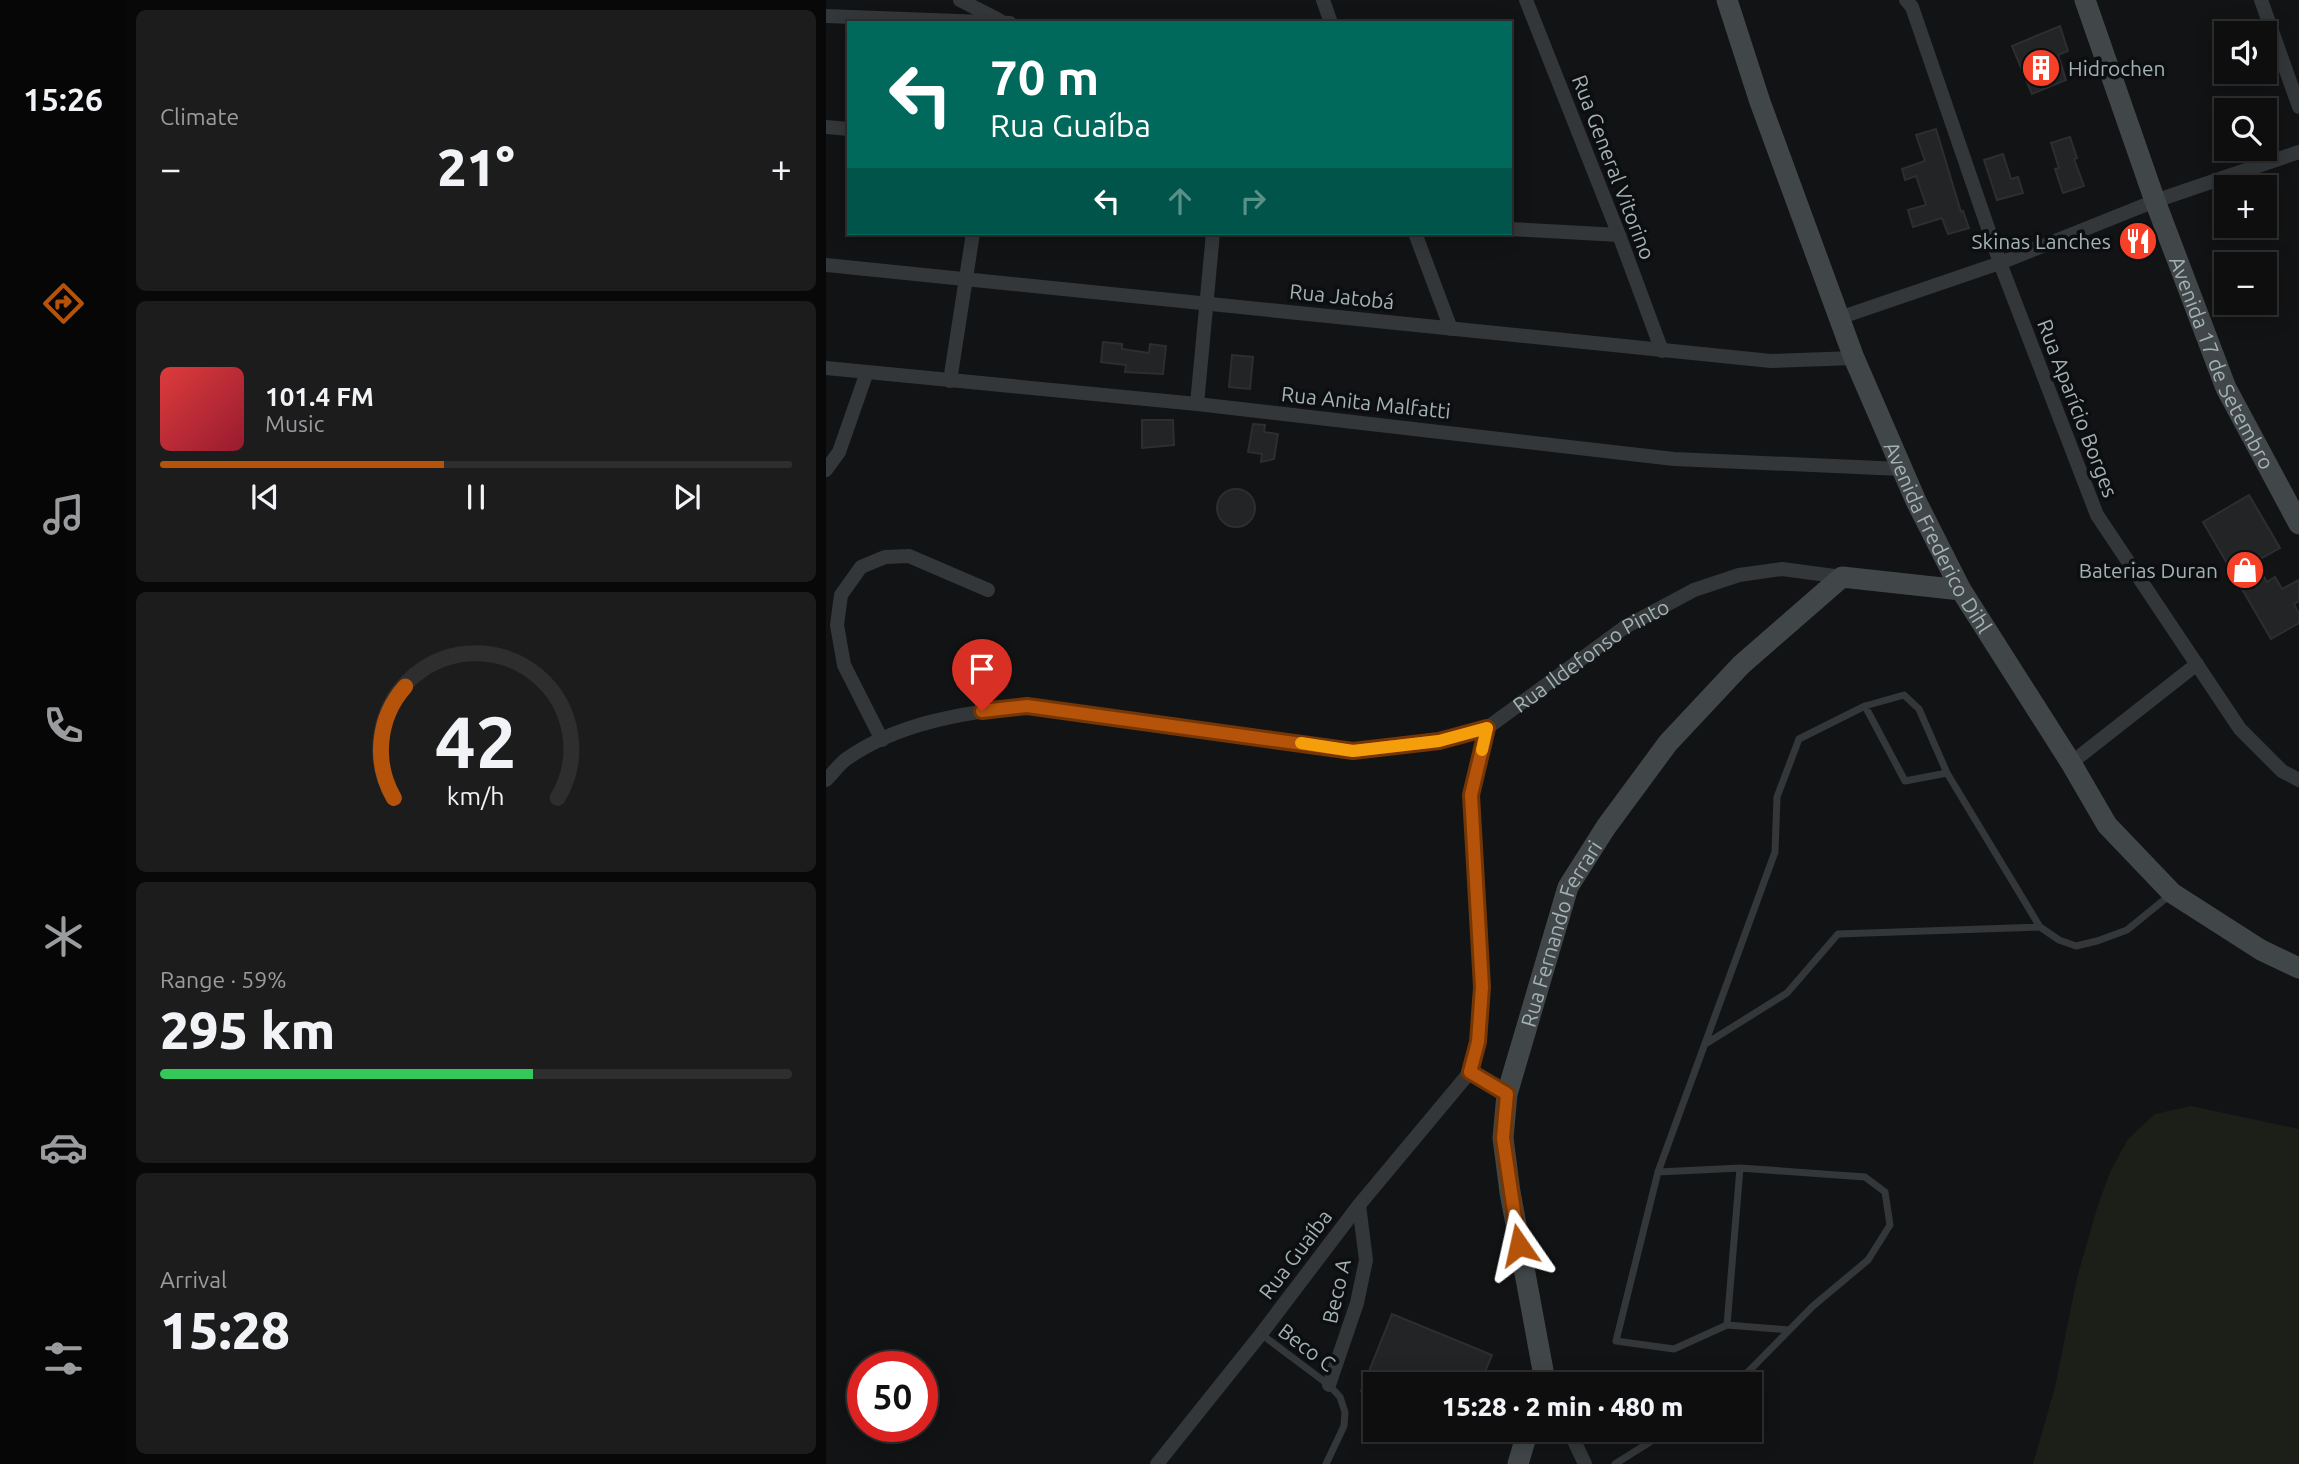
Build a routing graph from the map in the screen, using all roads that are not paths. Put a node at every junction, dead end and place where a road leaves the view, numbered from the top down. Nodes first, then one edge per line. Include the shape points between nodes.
1 (960, 0) edge
2 (1323, 0) edge
3 (1526, 0) edge
4 (1727, 0) edge
5 (1906, 0) edge
6 (2085, 0) edge
7 (2261, 0) edge
8 (826, 16) edge
9 (977, 21) edge
10 (1005, 21) edge
11 (1330, 21) edge
12 (2299, 107) edge
13 (826, 127) edge
14 (847, 129) edge
15 (2299, 152) edge
16 (2155, 201) junction
17 (1512, 229) edge
18 (973, 235) edge
19 (1213, 235) edge
20 (1416, 235) edge
21 (1619, 235) junction
22 (2000, 263) junction
23 (826, 265) edge
24 (966, 280) junction
25 (1206, 304) junction
26 (1839, 318) junction
27 (1451, 329) junction
28 (1662, 351) junction
29 (1854, 358) junction
30 (826, 368) edge
31 (867, 372) junction
32 (950, 381) junction
33 (1197, 404) junction
34 (1902, 469) junction
35 (826, 470) edge
36 (2299, 524) edge
37 (1842, 577) junction
38 (988, 590) dead end
39 (1961, 590) junction
40 (2197, 664) junction
41 (1864, 706) junction
42 (1487, 728) junction
43 (882, 740) junction
44 (2071, 763) junction
45 (1947, 773) junction
46 (826, 780) edge
47 (2299, 780) edge
48 (2172, 893) junction
49 (2040, 928) junction
50 (2299, 968) edge
51 (1705, 1043) junction
52 (1470, 1072) junction
53 (1507, 1094) junction
54 (1740, 1168) junction
55 (1658, 1172) junction
56 (1359, 1205) junction
57 (1727, 1325) junction
58 (1789, 1330) junction
59 (1261, 1334) junction
60 (1542, 1372) edge
61 (1748, 1372) edge
62 (1329, 1385) junction
63 (1524, 1442) edge
64 (1575, 1442) edge
65 (1650, 1442) edge
66 (1157, 1464) edge
67 (1326, 1464) edge
68 (1518, 1464) edge
69 (1585, 1464) edge
70 (1615, 1464) edge

1 - 10 street
2 - 11 street
3 - 21 street, Rua General Vitorino
4 - 26 main road, Avenida Frederico Dihl
5 - 22 street, Rua Aparício Borges
6 - 16 main road, Avenida 17 de Setembro
7 - 12 street
8 - 9 street
13 - 14 street
15 - 16 street
16 - 22 street
16 - 36 main road, Avenida 17 de Setembro via 2226,388
17 - 21 street
18 - 24 street
19 - 25 street
20 - 27 street
21 - 28 street, Rua General Vitorino
22 - 26 street
22 - 40 street, Rua Aparício Borges via 2097,515
23 - 24 street, Rua Jatobá
24 - 25 street, Rua Jatobá
24 - 32 street
25 - 27 street, Rua Jatobá
25 - 33 street
26 - 29 main road, Avenida Frederico Dihl
27 - 28 street, Rua Jatobá
28 - 29 street, Rua Jatobá via 1772,361
29 - 34 main road, Avenida Frederico Dihl
30 - 31 street, Rua Anita Malfatti
31 - 32 street, Rua Anita Malfatti
31 - 35 street via 839,452
32 - 33 street, Rua Anita Malfatti
33 - 34 street, Rua Anita Malfatti via 1674,458
34 - 39 main road, Avenida Frederico Dihl
37 - 39 main road, Rua Ildefonso Pinto
37 - 42 street, Rua Ildefonso Pinto via 1782,569 1739,575 1694,590 1625,627
37 - 53 main road, Rua Fernando Ferrari via 1741,666 1668,743 1606,827 1568,887
38 - 43 street via 909,556 885,557 860,567 841,595 837,625 844,665
39 - 44 main road, Avenida Frederico Dihl
40 - 44 street
40 - 47 street, Rua Aparício Borges via 2240,729 2282,771
41 - 45 lane via 1905,781
41 - 45 lane via 1903,695 1919,709
41 - 51 lane via 1799,739 1777,797 1775,852
42 - 43 street, Rua Ildefonso Pinto via 1439,741 1353,751 1027,706 982,711
42 - 52 street, Rua Guaíba via 1471,795 1482,980 1478,1042
43 - 46 street, Rua Ildefonso Pinto via 844,761
44 - 48 main road, Avenida Frederico Dihl via 2107,825
45 - 49 lane
48 - 49 lane via 2127,930 2097,941 2076,946
48 - 50 main road, Avenida Frederico Dihl via 2261,950
49 - 51 lane via 1838,934 1787,993
51 - 55 lane
52 - 53 street
52 - 56 street, Rua Guaíba
53 - 60 main road, Rua Fernando Ferrari via 1503,1138
54 - 55 lane
54 - 57 lane
54 - 58 lane via 1865,1177 1885,1192 1890,1225 1868,1260
55 - 57 lane via 1616,1341 1674,1349
56 - 59 street, Rua Guaíba
56 - 62 street, Beco A via 1366,1260 1357,1303
57 - 58 lane
58 - 61 lane
59 - 62 lane, Beco C
59 - 66 street, Rua Guaíba
62 - 67 lane, Beco C via 1345,1412 1344,1426
63 - 68 main road
64 - 69 street
65 - 70 lane

